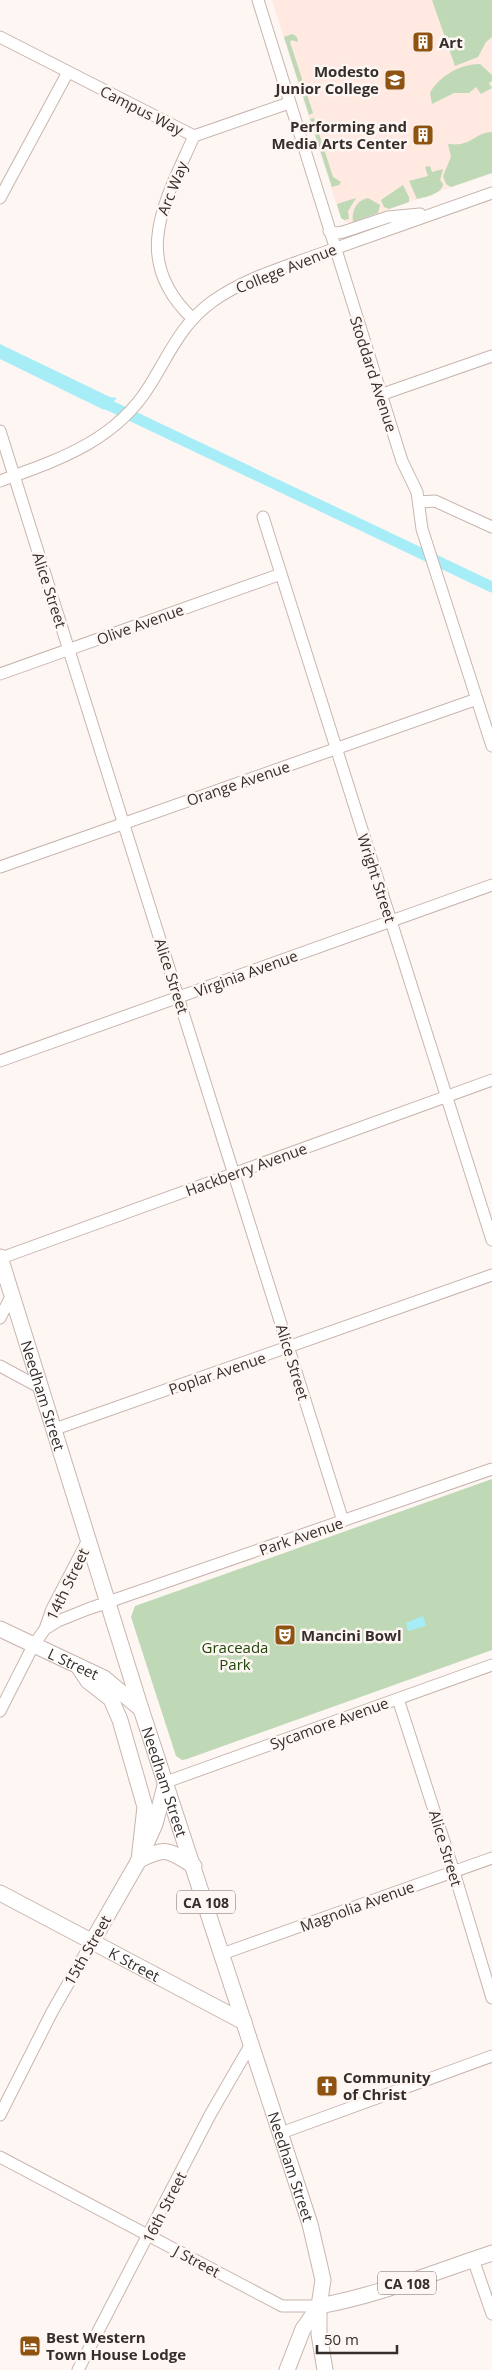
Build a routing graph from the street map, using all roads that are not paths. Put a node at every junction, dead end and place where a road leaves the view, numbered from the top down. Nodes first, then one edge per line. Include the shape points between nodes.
1 (258, 0) edge
2 (0, 37) edge
3 (68, 72) junction
4 (289, 103) junction
5 (194, 136) junction
6 (492, 193) edge
7 (0, 198) edge
8 (434, 213) junction
9 (329, 231) junction
10 (335, 248) junction
11 (193, 319) junction
12 (492, 356) edge
13 (380, 395) junction
14 (0, 431) edge
15 (14, 476) junction
16 (0, 480) edge
17 (419, 502) junction
18 (492, 516) edge
19 (263, 517) dead end
20 (480, 521) junction
21 (492, 527) edge
22 (281, 574) junction
23 (69, 649) junction
24 (0, 674) edge
25 (477, 699) junction
26 (492, 746) edge
27 (336, 748) junction
28 (124, 823) junction
29 (0, 867) edge
30 (492, 885) edge
31 (391, 921) junction
32 (178, 997) junction
33 (0, 1061) edge
34 (492, 1080) edge
35 (446, 1096) junction
36 (234, 1174) junction
37 (492, 1240) edge
38 (0, 1258) edge
39 (492, 1275) edge
40 (12, 1295) junction
41 (0, 1318) edge
42 (289, 1348) junction
43 (0, 1366) edge
44 (41, 1388) junction
45 (54, 1430) junction
46 (492, 1468) edge
47 (344, 1521) junction
48 (89, 1538) junction
49 (109, 1603) junction
50 (45, 1629) junction
51 (0, 1630) edge
52 (33, 1646) junction
53 (78, 1666) junction
54 (492, 1666) edge
55 (398, 1698) junction
56 (141, 1709) junction
57 (0, 1711) edge
58 (166, 1782) junction
59 (492, 1858) edge
60 (139, 1860) junction
61 (194, 1866) junction
62 (454, 1872) junction
63 (0, 1893) edge
64 (92, 1942) junction
65 (222, 1954) junction
66 (492, 1998) edge
67 (244, 2022) junction
68 (251, 2044) junction
69 (492, 2056) edge
70 (0, 2115) edge
71 (282, 2133) junction
72 (0, 2157) edge
73 (149, 2235) junction
74 (492, 2252) edge
75 (473, 2259) junction
76 (319, 2306) junction
77 (492, 2314) edge
78 (78, 2370) edge
79 (287, 2370) edge
80 (325, 2370) edge

1 - 4 street, Stoddard Avenue
2 - 3 street, Campus Way
3 - 5 street, Campus Way
3 - 7 street
4 - 5 street, Campus Way
4 - 9 street, Stoddard Avenue
5 - 11 street, Arc Way via 161,212 156,245 168,288
6 - 8 street, College Avenue
8 - 9 street via 388,217 343,232
8 - 10 street, College Avenue
9 - 10 street, Stoddard Avenue
10 - 11 street, College Avenue via 226,292
10 - 13 street, Stoddard Avenue
11 - 15 street, College Avenue via 171,346 150,385 118,423 82,449
12 - 13 street
13 - 17 street, Stoddard Avenue
14 - 15 street, Alice Street
15 - 16 street, College Avenue
15 - 23 street, Alice Street
17 - 20 street via 435,501
17 - 25 street, Stoddard Avenue via 426,542
18 - 20 street
19 - 22 street, Wright Street
20 - 21 street
22 - 23 street, Olive Avenue
22 - 27 street, Wright Street
23 - 24 street, Olive Avenue
23 - 28 street, Alice Street
25 - 26 street, Stoddard Avenue
25 - 27 street, Orange Avenue
27 - 28 street, Orange Avenue
27 - 31 street, Wright Street
28 - 29 street, Orange Avenue
28 - 32 street, Alice Street
30 - 31 street, Virginia Avenue
31 - 32 street, Virginia Avenue
31 - 35 street, Wright Street
32 - 33 street, Virginia Avenue
32 - 36 street, Alice Street
34 - 35 street, Hackberry Avenue
35 - 36 street, Hackberry Avenue
35 - 37 street, Wright Street
36 - 38 street, Hackberry Avenue
36 - 42 street, Alice Street
38 - 40 main road, Needham Street
39 - 42 street, Poplar Avenue
40 - 41 street
40 - 44 main road, Needham Street
42 - 45 street, Poplar Avenue
42 - 47 street, Alice Street
43 - 44 street
44 - 45 main road, Needham Street
45 - 48 main road, Needham Street
46 - 47 street, Park Avenue
47 - 49 street, Park Avenue
48 - 49 main road, Needham Street
48 - 50 street, 14th Street
49 - 50 street, 14th Street via 58,1621
49 - 56 main road, Needham Street
50 - 52 street, 14th Street
51 - 52 main road, L Street
52 - 53 main road, L Street
52 - 57 street, 14th Street
53 - 56 main road, L Street via 104,1678
53 - 60 main road via 88,1681 111,1699 120,1720 145,1807
54 - 55 street, Sycamore Avenue
55 - 58 street, Sycamore Avenue
55 - 62 street, Alice Street
56 - 58 main road, Needham Street / CA 108
58 - 60 main road, 15th Street via 155,1824
58 - 61 main road, Needham Street / CA 108
59 - 62 street, Magnolia Avenue
60 - 61 main road via 157,1851 166,1851
60 - 64 main road, 15th Street
61 - 65 main road, Needham Street / CA 108
62 - 65 street, Magnolia Avenue
62 - 66 street, Alice Street
63 - 64 main road, K Street
64 - 67 main road, K Street
64 - 70 street, 15th Street
65 - 67 main road, Needham Street / CA 108
67 - 68 main road, Needham Street / CA 108
68 - 71 main road, Needham Street / CA 108
68 - 73 street, 16th Street via 210,2115
69 - 71 street
71 - 76 main road, Needham Street / CA 108 via 322,2269
72 - 73 street, J Street
73 - 76 street, J Street via 282,2306
73 - 78 street, 16th Street
74 - 75 main road, CA 108
75 - 76 main road, CA 108 via 364,2297
75 - 77 street
76 - 79 main road via 303,2330
76 - 80 main road, Needham Street via 319,2336

